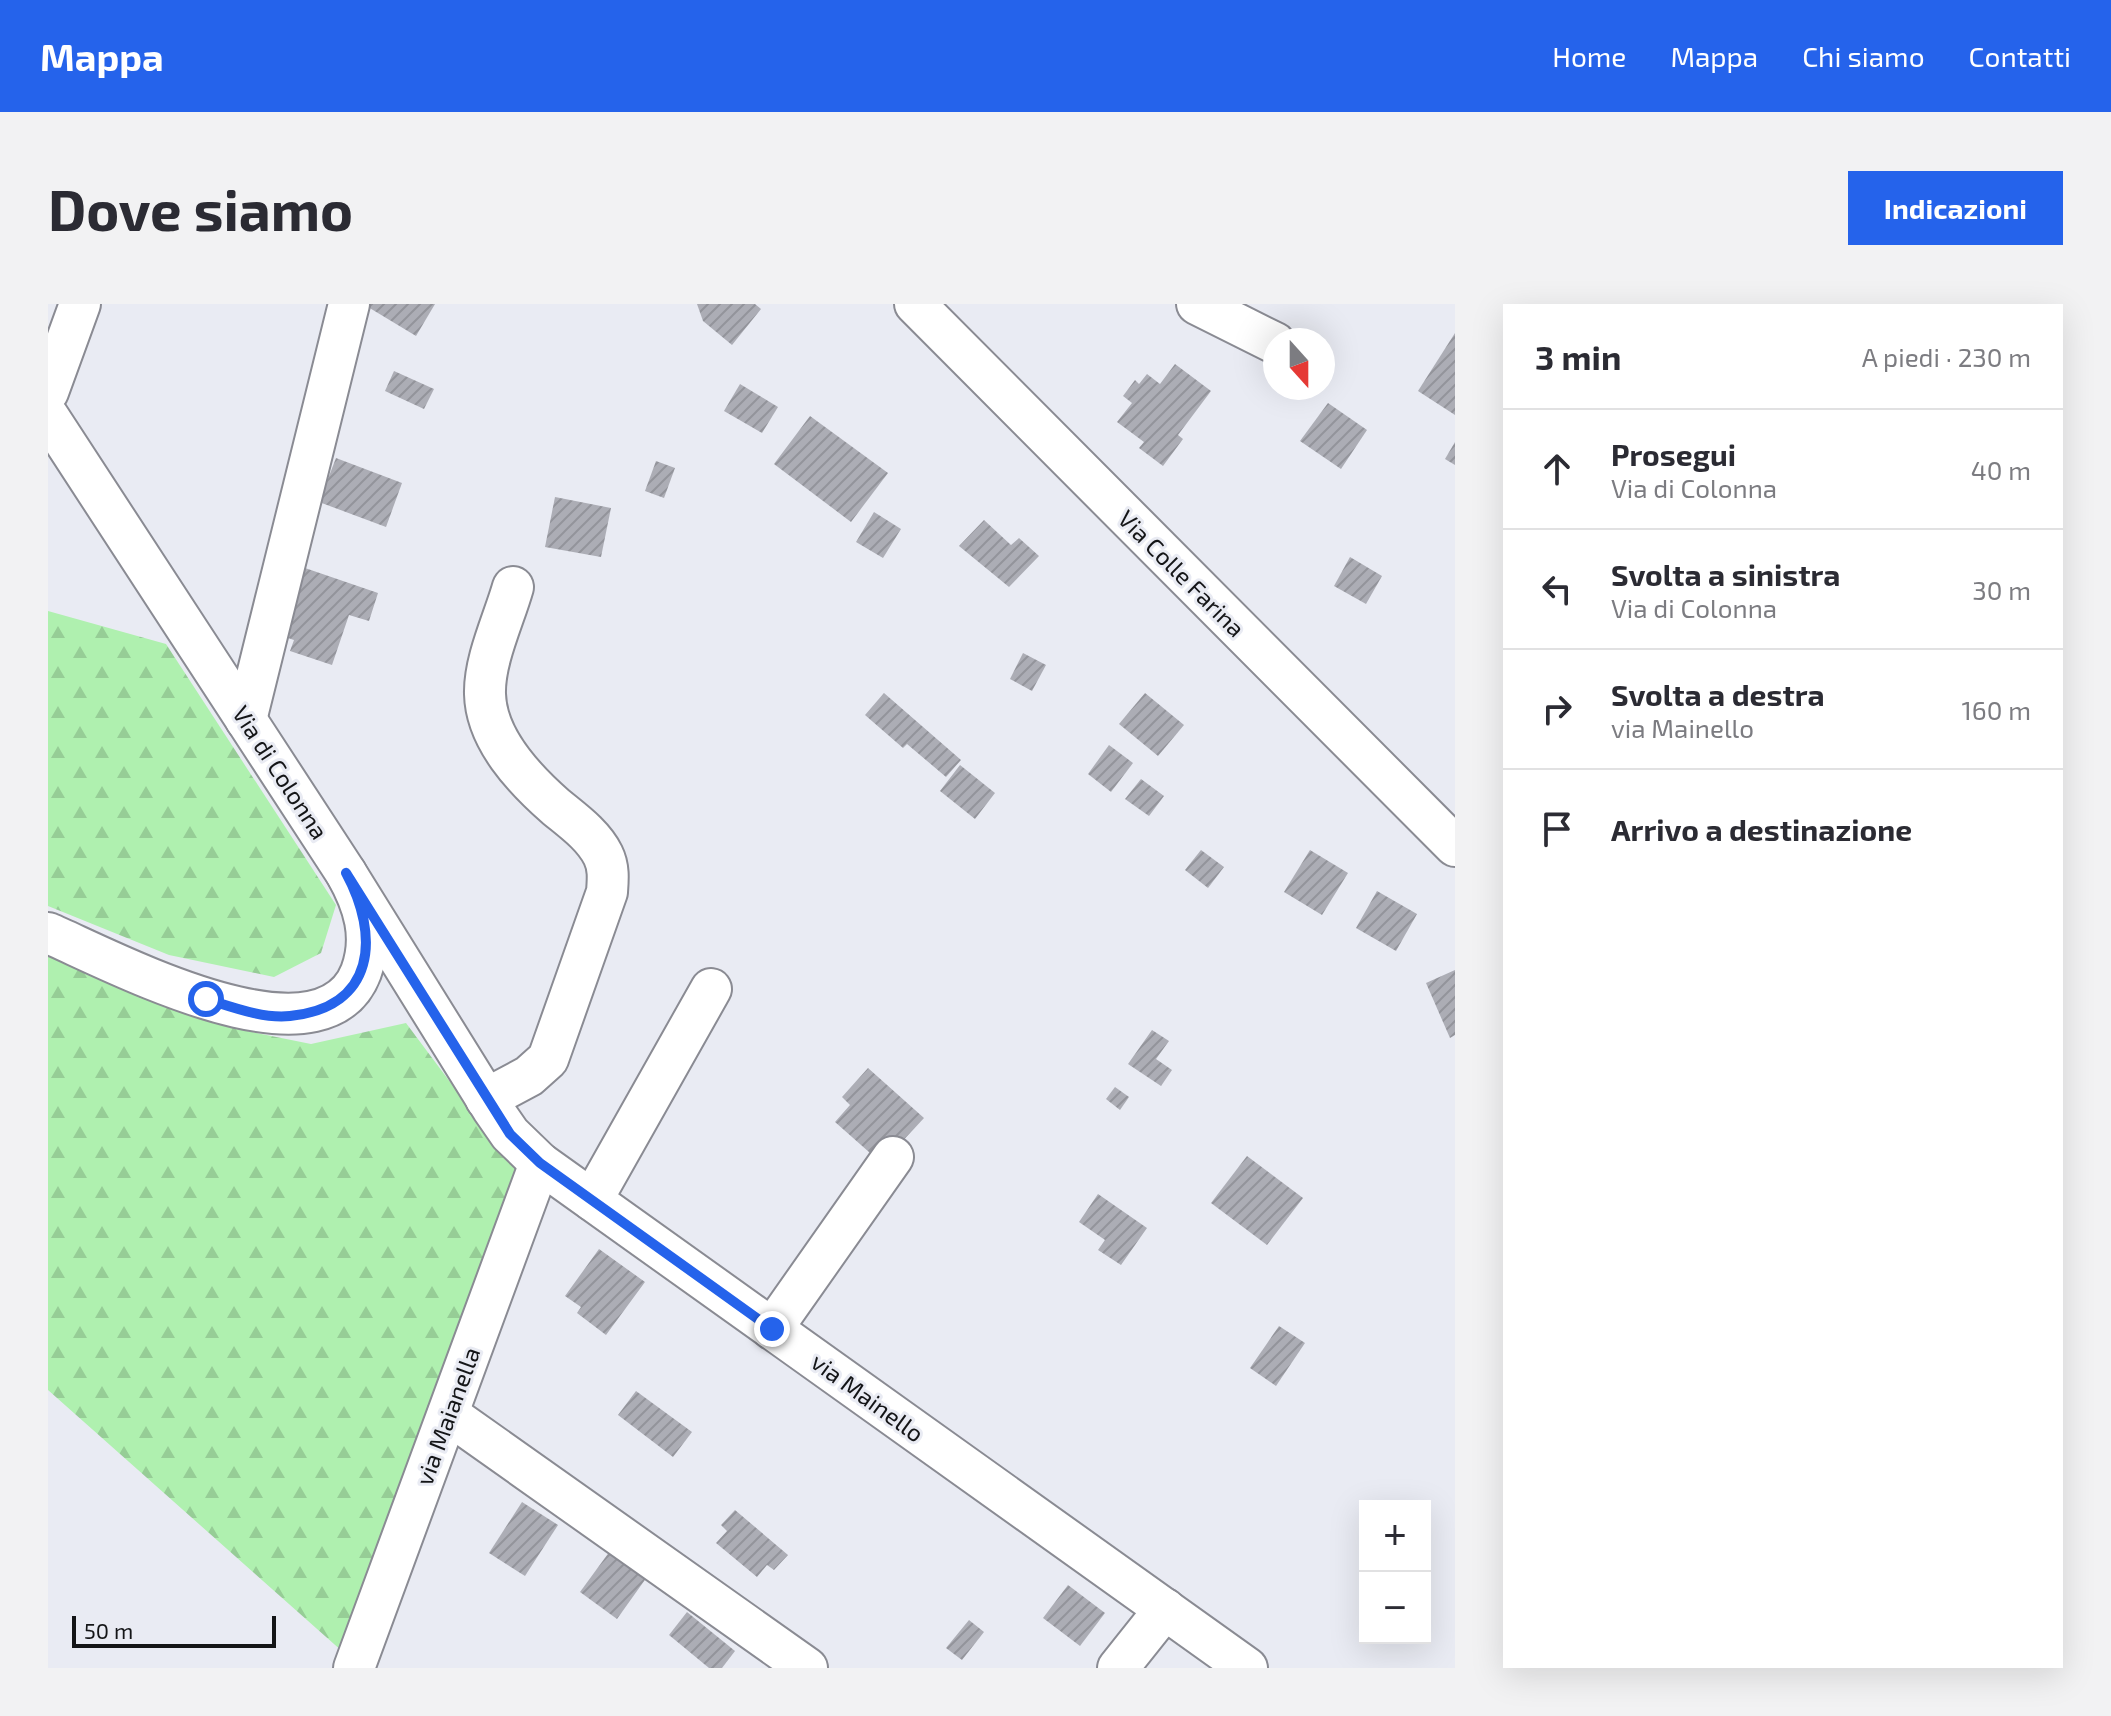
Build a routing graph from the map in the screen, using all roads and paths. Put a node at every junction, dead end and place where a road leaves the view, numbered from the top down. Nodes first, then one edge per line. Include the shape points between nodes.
1 (80, 304) edge
2 (349, 304) edge
3 (915, 304) edge
4 (1197, 304) edge
5 (1263, 337) edge
6 (48, 392) edge
7 (48, 416) edge
8 (513, 587) dead end
9 (246, 720) junction
10 (1453, 840) edge
11 (346, 873) junction
12 (48, 933) edge
13 (711, 989) dead end
14 (486, 1099) junction
15 (893, 1157) dead end
16 (540, 1163) junction
17 (592, 1200) junction
18 (772, 1329) junction
19 (448, 1414) junction
20 (1165, 1609) junction
21 (354, 1668) edge
22 (807, 1668) edge
23 (1118, 1668) edge
24 (1247, 1668) edge

1 - 6 street
2 - 9 street
3 - 10 street, Via Colle Farina
4 - 5 street
7 - 9 street, Via di Colonna
8 - 14 street via 485,680 487,708 516,765 593,840 608,875 607,892 548,1059
9 - 11 street, Via di Colonna
11 - 12 street, Via di Colonna via 368,936 367,956 349,992 315,1011 288,1016 241,1010
11 - 14 street, via Mainello
13 - 17 street
14 - 16 street, via Mainello via 510,1134
15 - 18 street
16 - 17 street, via Mainello
16 - 19 street, via Maianella
17 - 18 street, via Mainello
18 - 20 street, via Mainello
19 - 21 street, via Maianella
19 - 22 street
20 - 23 street
20 - 24 street, via Mainello

